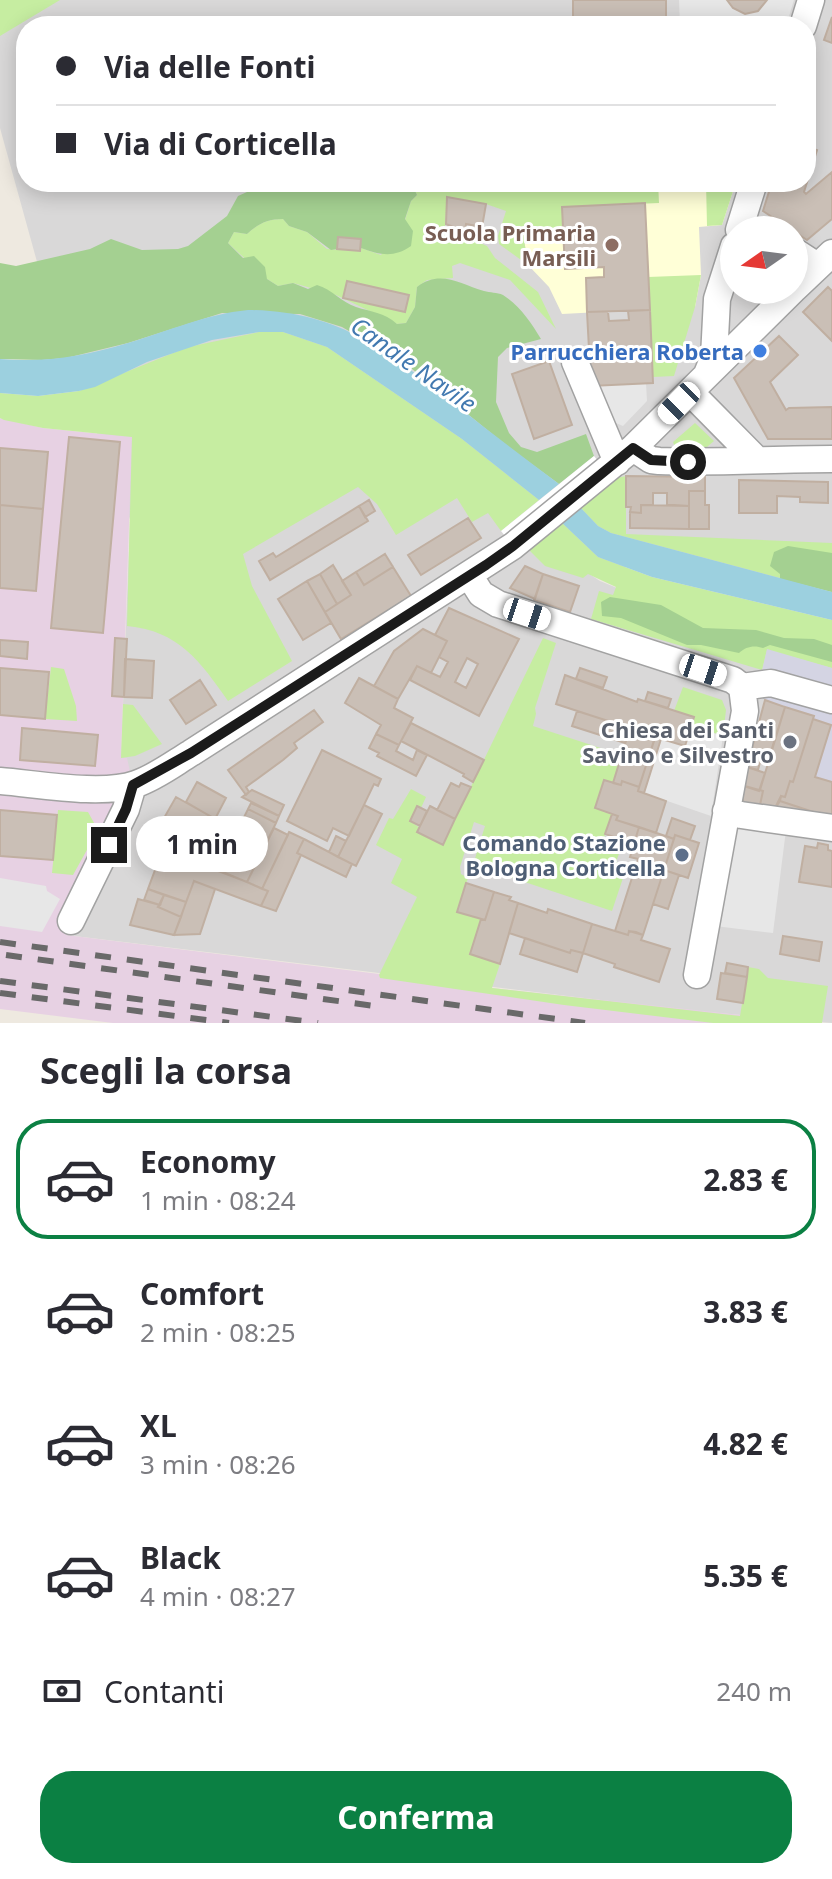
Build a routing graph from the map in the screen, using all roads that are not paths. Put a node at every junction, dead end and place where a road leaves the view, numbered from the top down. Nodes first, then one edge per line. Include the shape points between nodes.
1 (753, 192) edge
2 (749, 216) edge
3 (824, 259) edge
4 (808, 274) edge
5 (720, 290) edge
6 (778, 304) edge
7 (575, 362) dead end
8 (699, 383) junction
9 (756, 459) junction
10 (832, 459) edge
11 (619, 460) junction
12 (469, 575) junction
13 (742, 687) junction
14 (832, 700) edge
15 (0, 781) edge
16 (133, 785) junction
17 (726, 811) junction
18 (832, 828) edge
19 (71, 921) dead end
20 (697, 975) dead end

1 - 2 street
3 - 4 street
5 - 8 street via 714,357
6 - 8 street
7 - 11 street via 609,448
8 - 9 street
8 - 11 street
9 - 10 street
9 - 11 street
11 - 12 street
12 - 13 street via 481,594 498,604
12 - 16 street
13 - 14 street via 771,683
13 - 17 street via 745,711
15 - 16 street via 96,788
16 - 19 street
17 - 18 street
17 - 20 street

